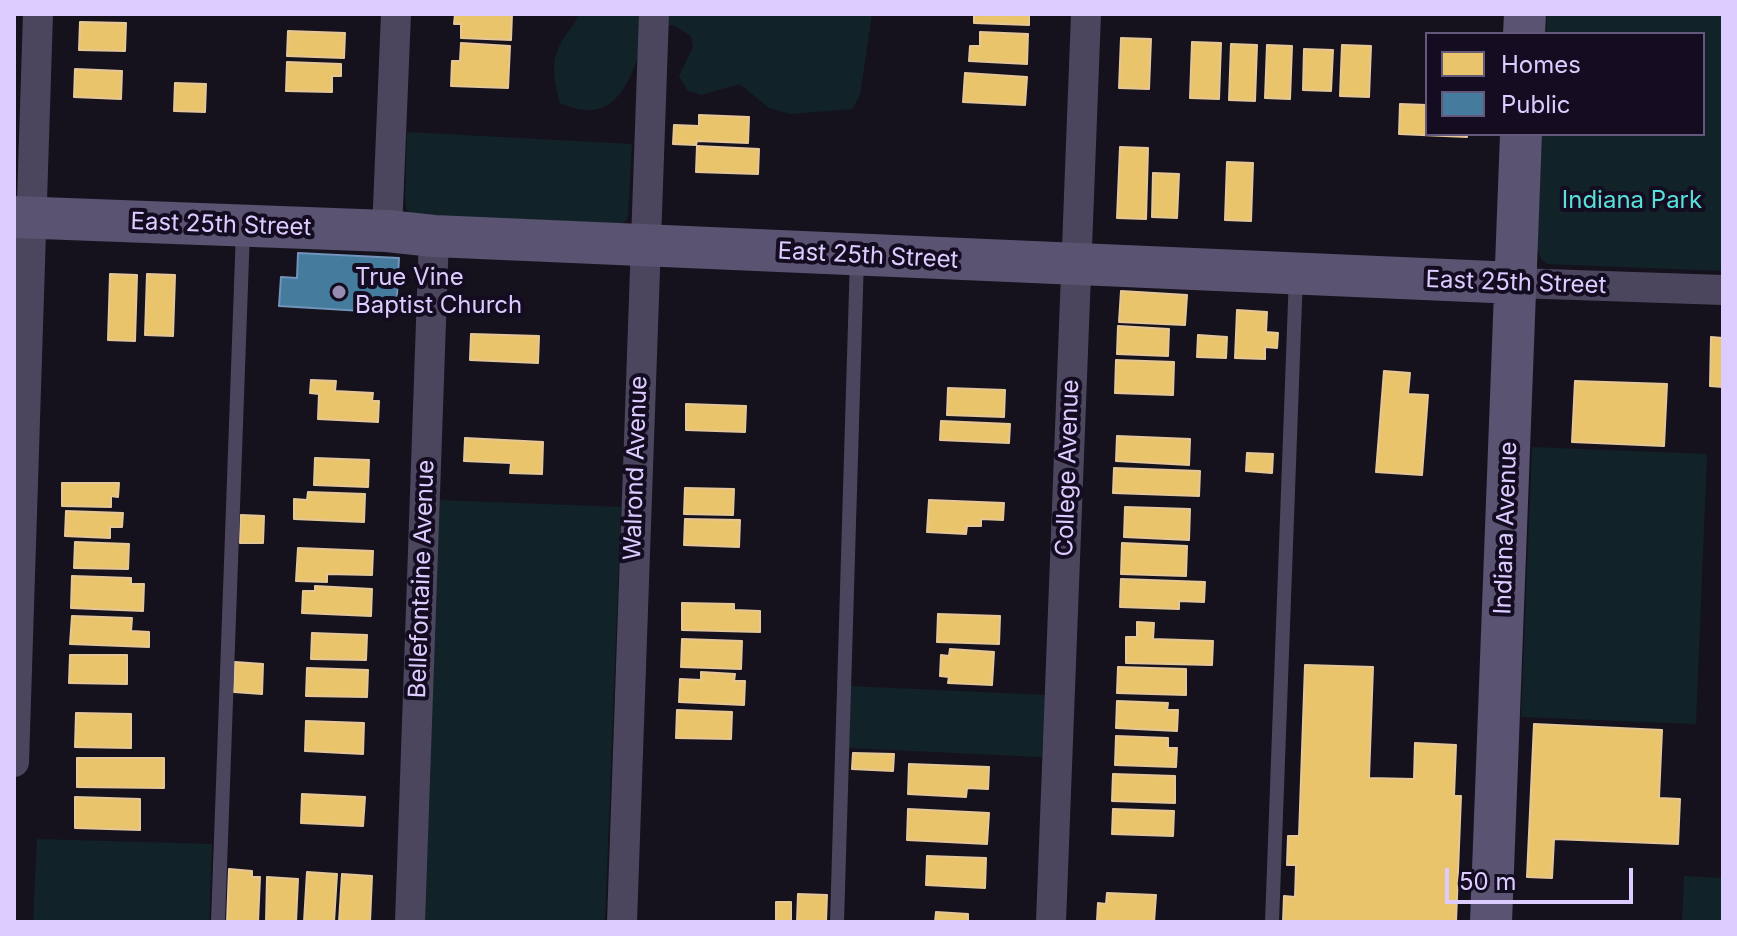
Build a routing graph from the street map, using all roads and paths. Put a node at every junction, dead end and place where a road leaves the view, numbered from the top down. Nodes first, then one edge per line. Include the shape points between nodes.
1 (38, 14) edge
2 (396, 14) edge
3 (654, 14) edge
4 (1086, 14) edge
5 (1521, 136) edge
6 (23, 218) edge
7 (243, 226) junction
8 (387, 231) junction
9 (434, 236) junction
10 (643, 245) junction
11 (857, 256) junction
12 (1075, 265) junction
13 (1296, 275) junction
14 (1516, 283) junction
15 (1723, 290) edge
16 (14, 762) edge
17 (218, 922) edge
18 (410, 922) edge
19 (622, 922) edge
20 (837, 922) edge
21 (1051, 922) edge
22 (1272, 922) edge
23 (1491, 922) edge

1 - 6 street
2 - 8 street
3 - 10 street, Walrond Avenue
4 - 12 street, College Avenue
5 - 14 street, Indiana Avenue
6 - 7 street, East 25th Street
6 - 16 street
7 - 8 street, East 25th Street
7 - 17 lane
8 - 9 street, East 25th Street
9 - 10 street, East 25th Street
9 - 18 street, Bellefontaine Avenue
10 - 11 street, East 25th Street
10 - 19 street, Walrond Avenue
11 - 12 street, East 25th Street
11 - 20 lane
12 - 13 street, East 25th Street
12 - 21 street, College Avenue
13 - 14 street, East 25th Street
13 - 22 lane
14 - 15 street, East 25th Street
14 - 23 street, Indiana Avenue

